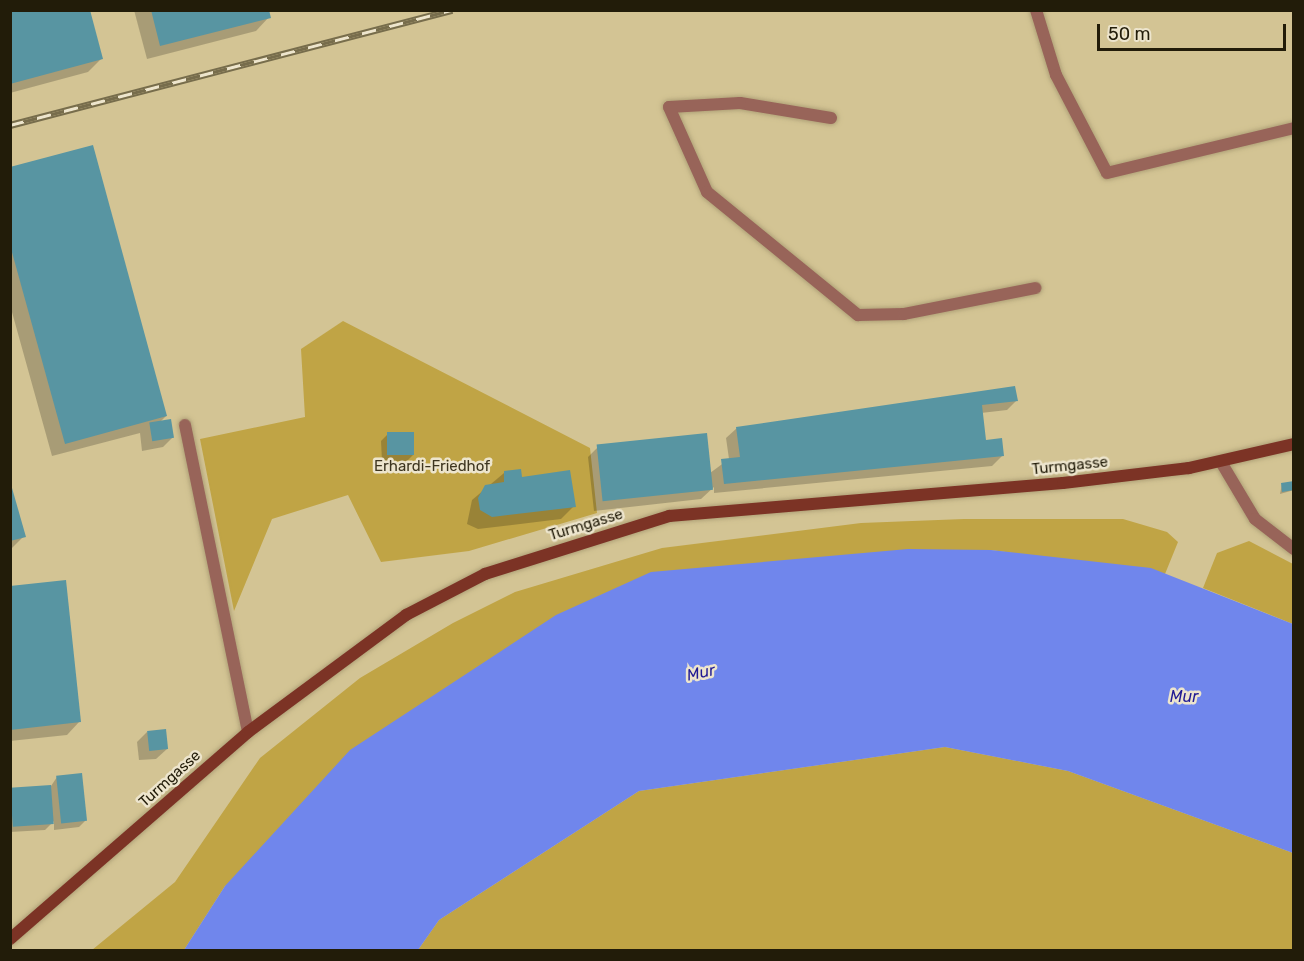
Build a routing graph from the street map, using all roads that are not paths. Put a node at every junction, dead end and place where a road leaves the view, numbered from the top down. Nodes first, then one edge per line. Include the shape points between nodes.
1 (1036, 10) edge
2 (831, 118) dead end
3 (1293, 128) edge
4 (1035, 288) dead end
5 (185, 425) dead end
6 (1293, 444) edge
7 (1221, 462) junction
8 (1293, 549) edge
9 (248, 732) junction
10 (10, 939) edge

1 - 3 street via 1056,75 1107,173
2 - 4 street via 741,103 669,107 707,192 858,315 904,315
5 - 9 street via 230,665 243,693
6 - 7 main road, Turmgasse
7 - 8 street via 1255,519
7 - 9 main road, Turmgasse via 1063,483 669,516 577,541 485,573 406,615
9 - 10 main road, Turmgasse

